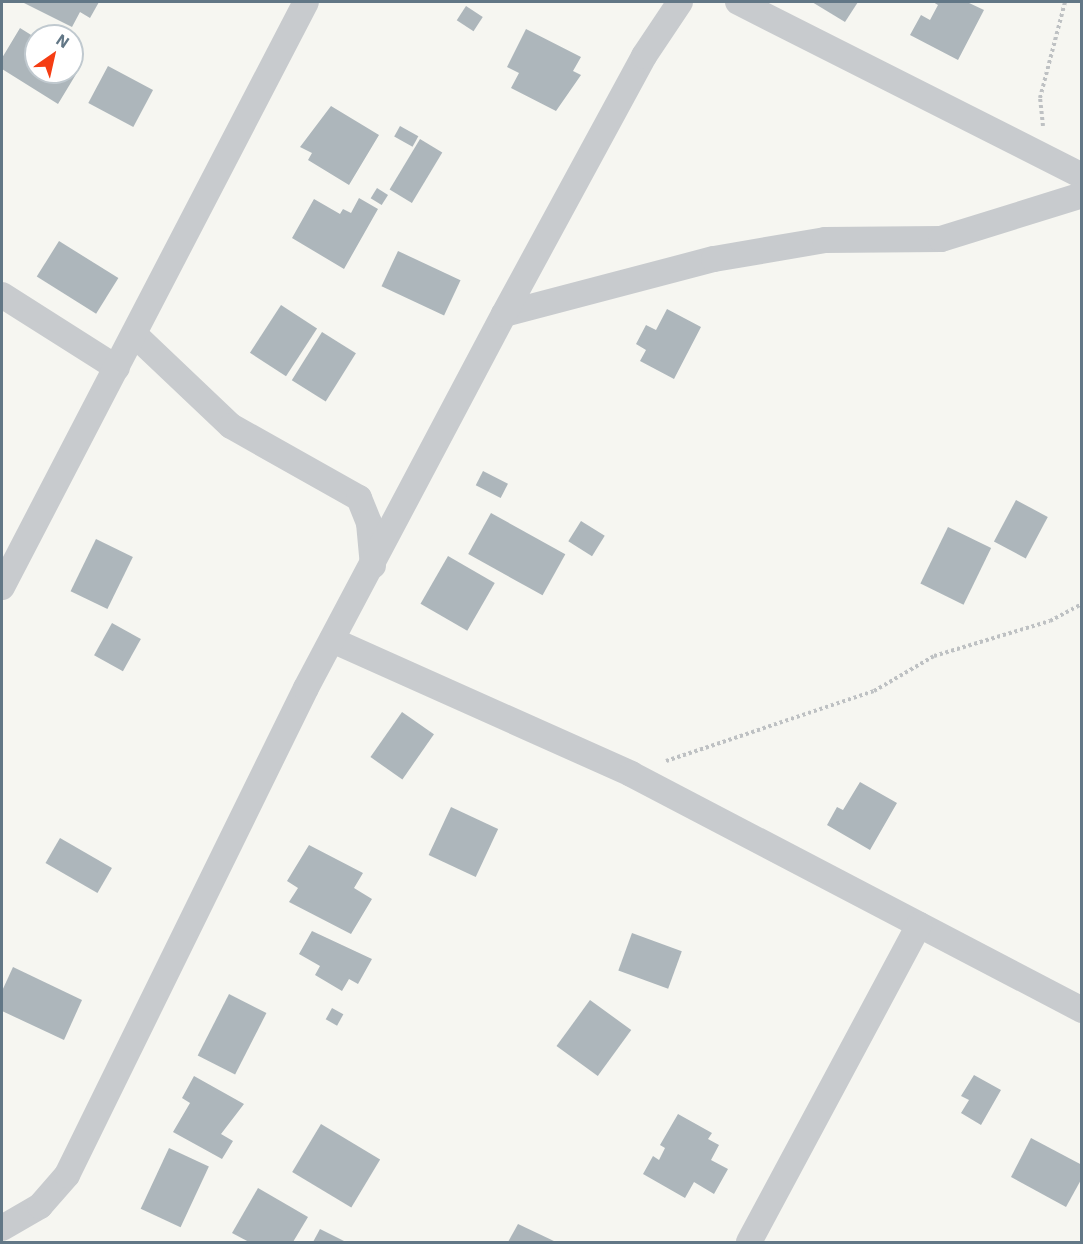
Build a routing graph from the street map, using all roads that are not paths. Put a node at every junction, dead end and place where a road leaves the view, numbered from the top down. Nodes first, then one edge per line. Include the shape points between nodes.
1 (306, 2) edge
2 (680, 2) edge
3 (738, 2) edge
4 (1082, 176) edge
5 (1082, 195) edge
6 (2, 295) edge
7 (504, 314) junction
8 (135, 335) junction
9 (117, 368) junction
10 (373, 567) junction
11 (2, 587) edge
12 (332, 640) junction
13 (919, 925) junction
14 (1082, 1010) edge
15 (2, 1228) edge
16 (15, 1242) edge
17 (749, 1242) edge

1 - 8 street
2 - 7 street via 644,56
3 - 4 street
5 - 7 street via 941,239 825,240 714,259
6 - 9 street
7 - 10 street
8 - 9 street
8 - 10 street via 231,426 359,498 369,523
9 - 11 street
10 - 12 street
12 - 13 street via 631,774
12 - 15 street via 68,1176 40,1206
13 - 14 street
13 - 17 street
15 - 16 street

